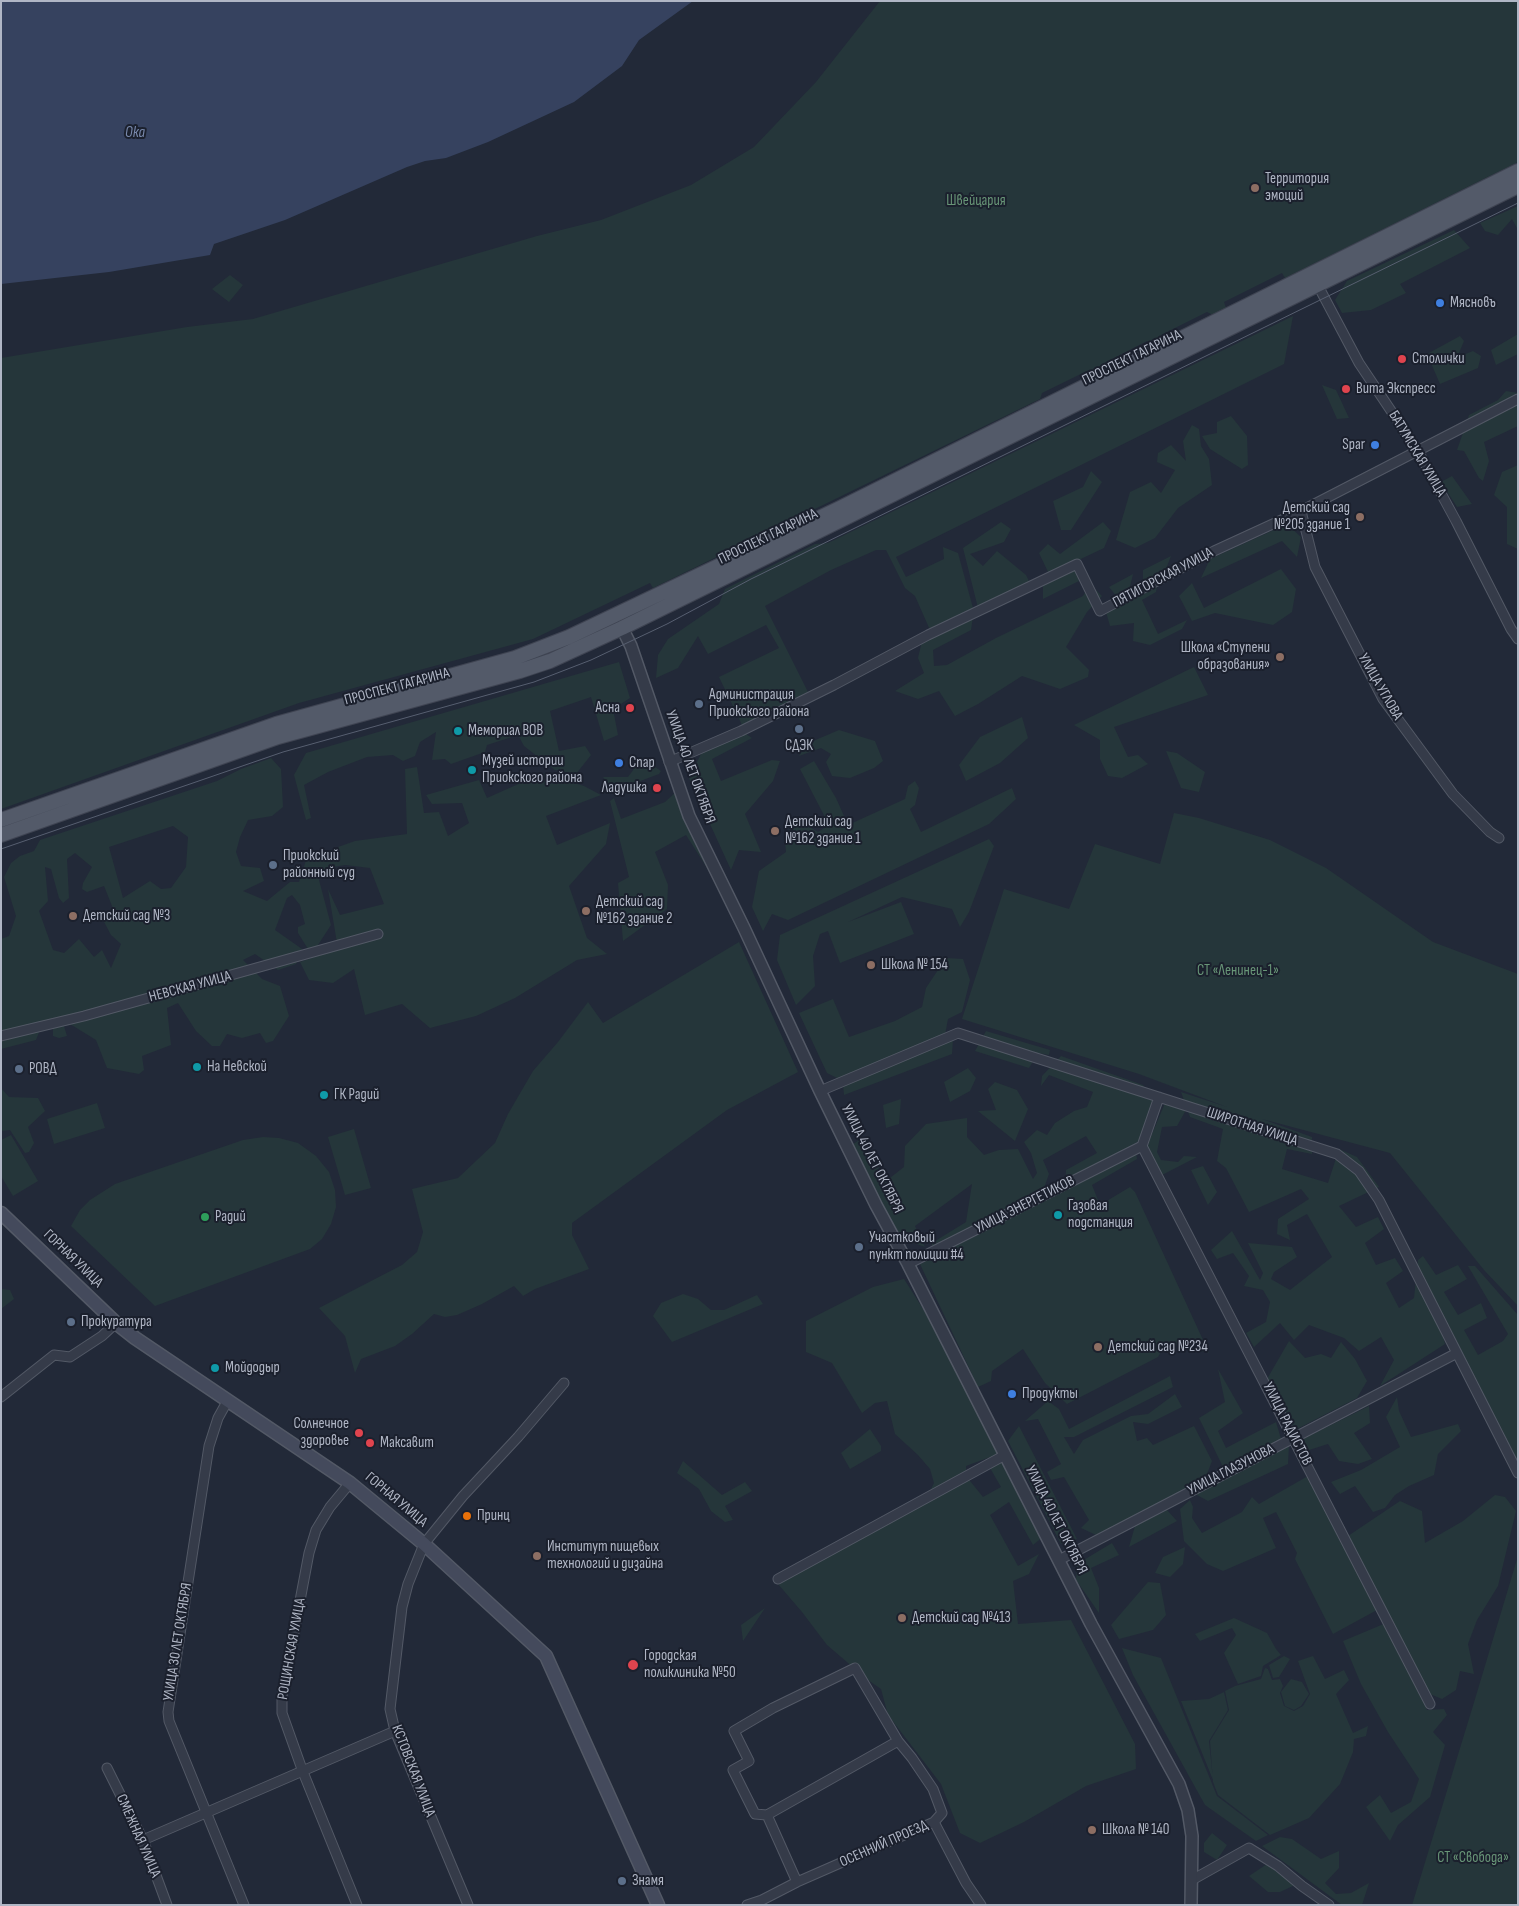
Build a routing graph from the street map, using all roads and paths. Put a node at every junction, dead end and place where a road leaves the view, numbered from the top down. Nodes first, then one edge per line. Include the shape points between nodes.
1 (1518, 171) edge
2 (1518, 186) edge
3 (1314, 279) junction
4 (1518, 399) edge
5 (1418, 451) junction
6 (1302, 511) junction
7 (616, 615) junction
8 (622, 628) junction
9 (1518, 639) edge
10 (670, 762) junction
11 (1, 820) edge
12 (1, 835) edge
13 (1499, 838) dead end
14 (378, 934) dead end
15 (1, 1036) edge
16 (820, 1091) junction
17 (1159, 1097) junction
18 (1142, 1146) junction
19 (1, 1212) edge
20 (908, 1264) junction
21 (116, 1323) junction
22 (1457, 1353) junction
23 (564, 1382) dead end
24 (1, 1397) edge
25 (228, 1400) junction
26 (1294, 1438) junction
27 (1005, 1455) junction
28 (1518, 1473) edge
29 (350, 1483) junction
30 (424, 1544) junction
31 (1059, 1560) junction
32 (778, 1579) dead end
33 (1430, 1704) dead end
34 (395, 1731) junction
35 (898, 1742) junction
36 (108, 1768) dead end
37 (303, 1772) junction
38 (206, 1812) junction
39 (767, 1815) junction
40 (934, 1822) junction
41 (142, 1840) junction
42 (1192, 1880) junction
43 (797, 1882) junction
44 (167, 1905) edge
45 (244, 1905) edge
46 (357, 1905) edge
47 (468, 1905) edge
48 (658, 1905) edge
49 (747, 1905) edge
50 (981, 1905) edge
51 (1192, 1905) edge
52 (1329, 1905) edge

1 - 3 main road, ПРОСПЕКТ ГАГАРИНА
2 - 3 main road, ПРОСПЕКТ ГАГАРИНА
3 - 5 street, БАТУМСКАЯ УЛИЦА via 1359,363
3 - 7 main road, ПРОСПЕКТ ГАГАРИНА
3 - 8 main road, ПРОСПЕКТ ГАГАРИНА
4 - 5 street, ПЯТИГОРСКАЯ УЛИЦА
5 - 6 street, ПЯТИГОРСКАЯ УЛИЦА
5 - 9 street, БАТУМСКАЯ УЛИЦА
6 - 10 street, ПЯТИГОРСКАЯ УЛИЦА via 1214,551 1100,611 1077,564 928,634 741,731
6 - 13 street, УЛИЦА УГЛОВА via 1315,567 1383,699 1453,794
7 - 8 main road, УЛИЦА 40 ЛЕТ ОКТЯБРЯ
7 - 11 main road, ПРОСПЕКТ ГАГАРИНА via 515,658 306,715
8 - 10 street, УЛИЦА 40 ЛЕТ ОКТЯБРЯ
8 - 12 main road, ПРОСПЕКТ ГАГАРИНА via 535,666 278,737
10 - 16 street, УЛИЦА 40 ЛЕТ ОКТЯБРЯ via 689,816
14 - 15 street, НЕВСКАЯ УЛИЦА via 92,1014
16 - 17 street, ШИРОТНАЯ УЛИЦА via 958,1033
16 - 20 street, УЛИЦА 40 ЛЕТ ОКТЯБРЯ
17 - 18 street
17 - 22 street, ШИРОТНАЯ УЛИЦА via 1337,1154 1359,1171 1378,1200
18 - 20 street, УЛИЦА ЭНЕРГЕТИКОВ
18 - 26 street, УЛИЦА РАДИСТОВ
19 - 21 main road, ГОРНАЯ УЛИЦА
20 - 27 street, УЛИЦА 40 ЛЕТ ОКТЯБРЯ
21 - 24 street via 70,1357 54,1355
21 - 25 main road, ГОРНАЯ УЛИЦА
22 - 26 street, УЛИЦА ГЛАЗУНОВА
22 - 28 street, ШИРОТНАЯ УЛИЦА
23 - 30 street, КСТОВСКАЯ УЛИЦА
25 - 29 main road, ГОРНАЯ УЛИЦА
25 - 38 street, УЛИЦА 30 ЛЕТ ОКТЯБРЯ via 209,1446 168,1712
26 - 31 street, УЛИЦА ГЛАЗУНОВА
26 - 33 street, УЛИЦА РАДИСТОВ
27 - 31 street, УЛИЦА 40 ЛЕТ ОКТЯБРЯ
27 - 32 street
29 - 30 main road, ГОРНАЯ УЛИЦА
29 - 37 street, РОЩИНСКАЯ УЛИЦА via 330,1507 309,1553 282,1696 282,1712
30 - 34 street, КСТОВСКАЯ УЛИЦА via 402,1607 390,1709
30 - 48 main road, ГОРНАЯ УЛИЦА via 546,1656
31 - 42 street, УЛИЦА 40 ЛЕТ ОКТЯБРЯ via 1179,1784 1192,1836
34 - 37 street
34 - 47 street, КСТОВСКАЯ УЛИЦА
35 - 39 street
35 - 39 street via 855,1668 773,1708 734,1731 748,1761 733,1770 755,1814
35 - 40 street via 933,1789 942,1813
36 - 41 street, СМЕЖНАЯ УЛИЦА
37 - 38 street
37 - 46 street, РОЩИНСКАЯ УЛИЦА
38 - 41 street
38 - 45 street, УЛИЦА 30 ЛЕТ ОКТЯБРЯ
39 - 43 street
40 - 43 street, ОСЕННИЙ ПРОЕЗД
40 - 50 street, ОСЕННИЙ ПРОЕЗД
41 - 44 street, СМЕЖНАЯ УЛИЦА
42 - 51 street, УЛИЦА 40 ЛЕТ ОКТЯБРЯ
42 - 52 street via 1249,1848
43 - 49 street, ОСЕННИЙ ПРОЕЗД via 778,1894

